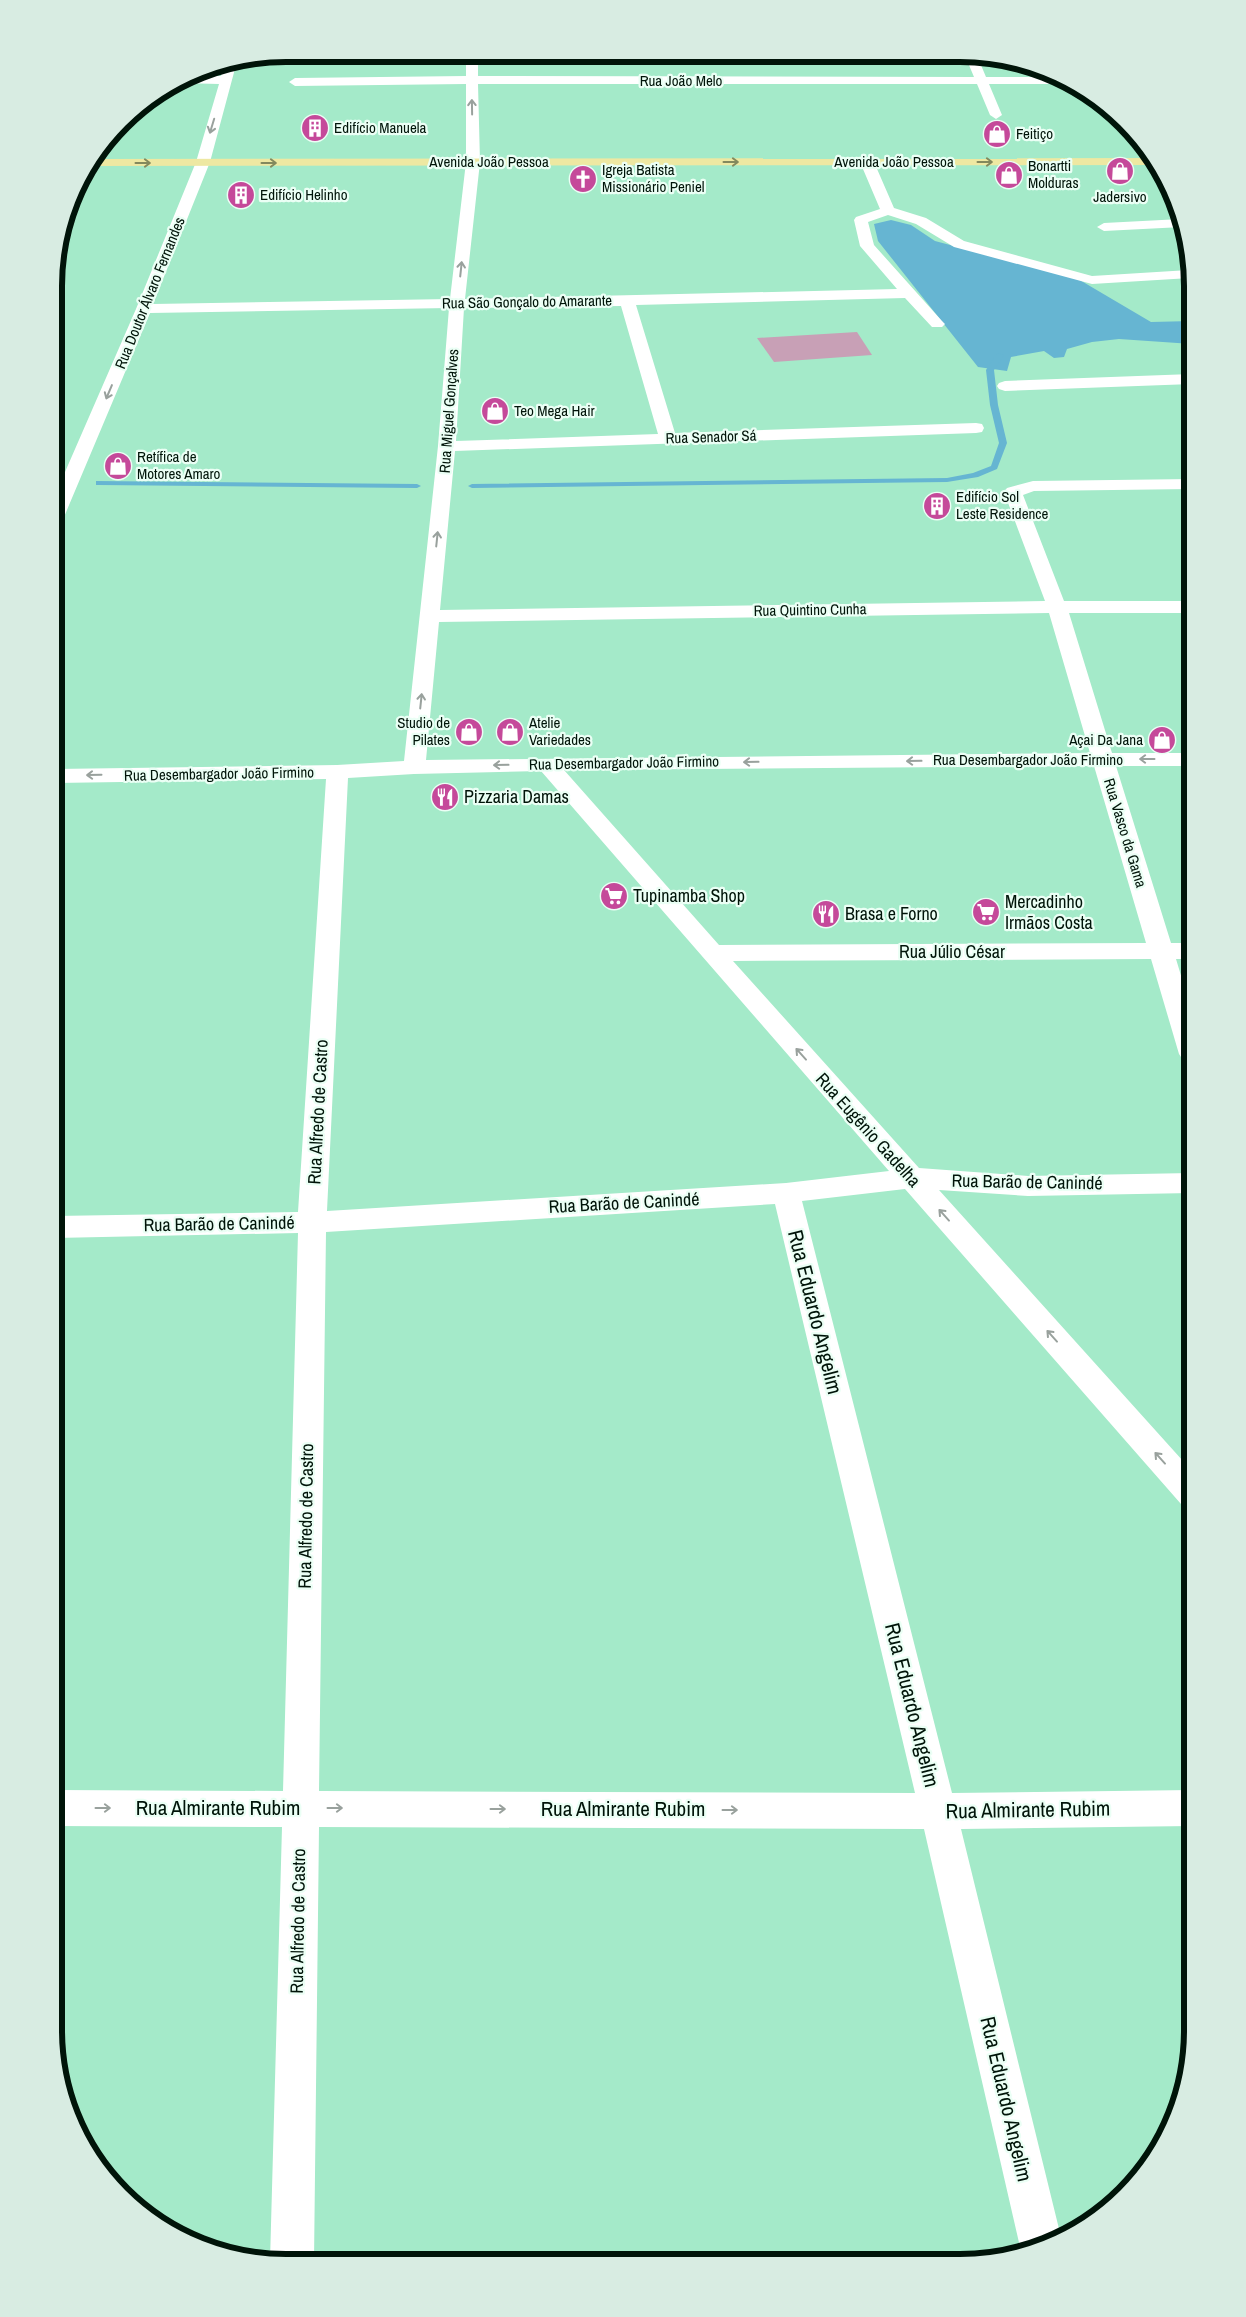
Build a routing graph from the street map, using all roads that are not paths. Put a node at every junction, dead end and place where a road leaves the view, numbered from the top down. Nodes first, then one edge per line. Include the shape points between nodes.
1 (472, 62) edge
2 (974, 63) edge
3 (228, 72) edge
4 (214, 75) edge
5 (471, 80) junction
6 (981, 81) junction
7 (1047, 81) edge
8 (295, 82) dead end
9 (996, 115) dead end
10 (100, 162) edge
11 (203, 162) junction
12 (473, 162) junction
13 (867, 162) junction
14 (1146, 162) edge
15 (888, 210) junction
16 (1175, 224) edge
17 (1104, 227) dead end
18 (1183, 275) edge
19 (910, 293) junction
20 (627, 301) junction
21 (457, 302) junction
22 (144, 309) junction
23 (938, 324) dead end
24 (1184, 379) edge
25 (1005, 386) dead end
26 (976, 428) dead end
27 (668, 439) junction
28 (447, 446) junction
29 (1184, 484) edge
30 (62, 501) edge
31 (1056, 607) junction
32 (1184, 607) edge
33 (429, 616) junction
34 (1102, 759) junction
35 (1184, 759) edge
36 (546, 764) junction
37 (414, 767) junction
38 (337, 772) junction
39 (62, 776) edge
40 (1162, 951) junction
41 (1184, 951) edge
42 (712, 953) junction
43 (1184, 1027) edge
44 (911, 1178) junction
45 (1184, 1183) edge
46 (786, 1194) junction
47 (312, 1222) junction
48 (62, 1227) edge
49 (1184, 1485) edge
50 (62, 1808) edge
51 (300, 1808) junction
52 (1184, 1808) edge
53 (938, 1811) junction
54 (1040, 2239) edge
55 (292, 2254) edge

1 - 5 street, Rua Miguel Gonçalves
2 - 6 street
3 - 4 street
3 -> 11 street, Rua Doutor Álvaro Fernandes
5 - 6 street, Rua João Melo
5 - 8 street, Rua João Melo
12 -> 5 street, Rua Miguel Gonçalves
6 - 7 street, Rua João Melo
6 - 9 street
10 -> 11 main road, Avenida João Pessoa
11 -> 12 main road, Avenida João Pessoa
11 - 22 street, Rua Doutor Álvaro Fernandes
12 -> 13 main road, Avenida João Pessoa
21 -> 12 street, Rua Miguel Gonçalves
13 -> 14 main road, Avenida João Pessoa
13 - 15 street
15 - 18 street via 921,221 959,244 1092,280
15 - 19 street via 861,220 867,246
16 - 17 street
19 - 20 street, Rua São Gonçalo do Amarante
19 - 23 street
20 - 21 street, Rua São Gonçalo do Amarante
20 - 27 street
21 - 22 street, Rua São Gonçalo do Amarante
21 - 28 street, Rua Miguel Gonçalves
22 -> 30 street, Rua Doutor Álvaro Fernandes
24 - 25 street
26 - 27 street, Rua Senador Sá
27 - 28 street, Rua Senador Sá
33 -> 28 street, Rua Miguel Gonçalves
29 - 31 street, Rua Vasco da Gama via 1033,486 1013,492
31 - 32 street, Rua Quintino Cunha
31 - 33 street, Rua Quintino Cunha
31 - 34 street, Rua Vasco da Gama
37 -> 33 street, Rua Miguel Gonçalves
35 -> 34 street, Rua Desembargador João Firmino
34 -> 36 street, Rua Desembargador João Firmino
34 - 40 street, Rua Vasco da Gama
36 -> 37 street, Rua Desembargador João Firmino
36 - 42 street, Rua Eugênio Gadelha
37 - 38 street, Rua Desembargador João Firmino
38 -> 39 street, Rua Desembargador João Firmino
38 - 47 street, Rua Alfredo de Castro
40 - 41 street, Rua Júlio César
40 - 42 street, Rua Júlio César
40 - 43 street, Rua Vasco da Gama
44 -> 42 street, Rua Eugênio Gadelha
44 - 45 street, Rua Barão de Canindé via 1028,1186
44 - 46 street, Rua Barão de Canindé
49 -> 44 street, Rua Eugênio Gadelha
46 - 47 street, Rua Barão de Canindé
46 - 53 street, Rua Eduardo Angelim
47 - 48 street, Rua Barão de Canindé
47 - 51 street, Rua Alfredo de Castro
50 -> 51 street, Rua Almirante Rubim
51 -> 53 street, Rua Almirante Rubim
51 - 55 street, Rua Alfredo de Castro
52 - 53 street, Rua Almirante Rubim
53 - 54 street, Rua Eduardo Angelim

